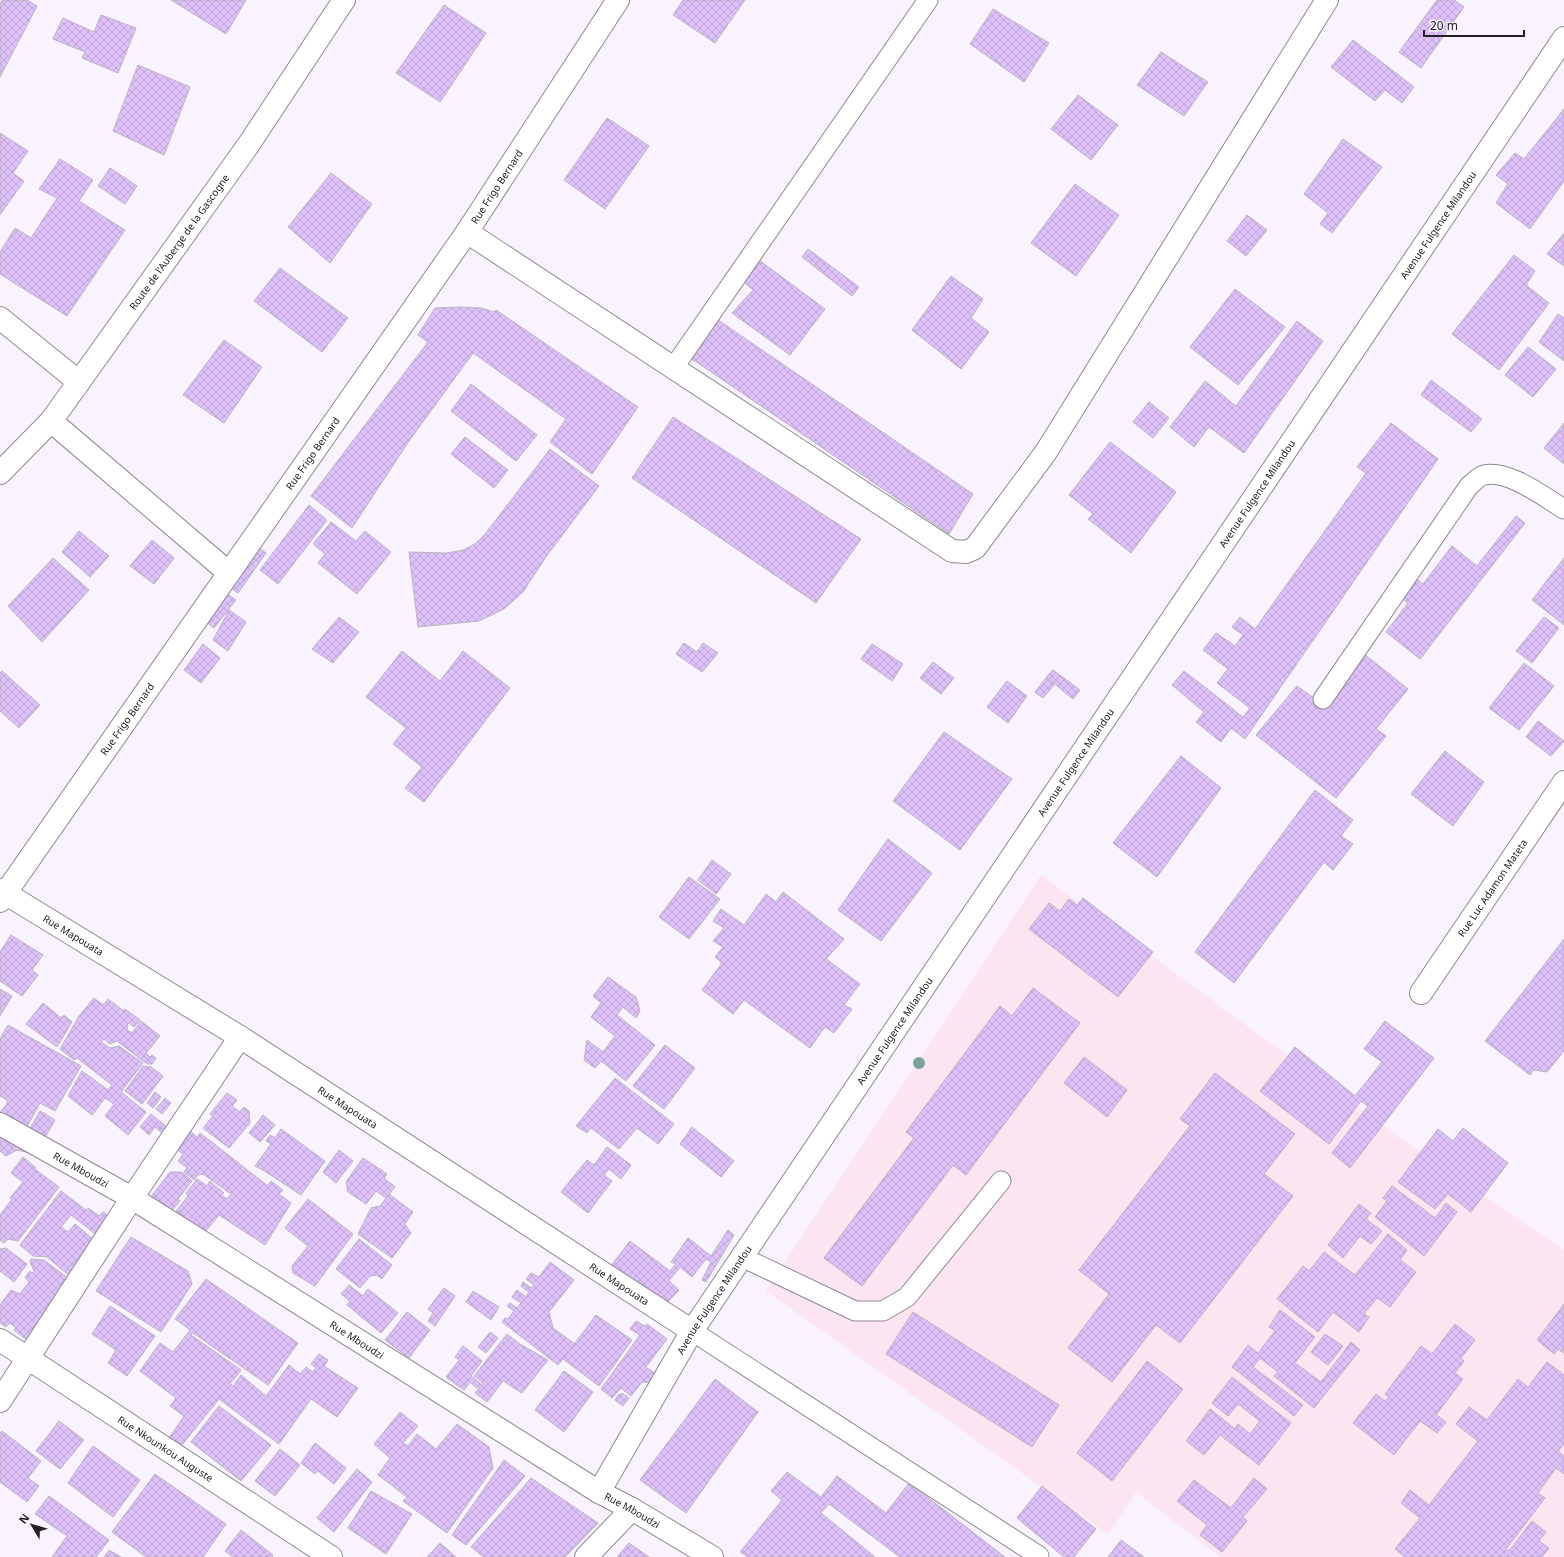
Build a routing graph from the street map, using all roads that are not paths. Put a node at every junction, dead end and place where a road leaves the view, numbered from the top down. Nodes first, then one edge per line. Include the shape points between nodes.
1 (344, 0) edge
2 (618, 0) edge
3 (928, 0) edge
4 (1327, 0) edge
5 (1564, 38) edge
6 (467, 232) junction
7 (0, 318) edge
8 (674, 366) junction
9 (79, 382) junction
10 (51, 421) junction
11 (0, 473) edge
12 (1564, 509) edge
13 (229, 572) junction
14 (1323, 699) dead end
15 (1564, 782) edge
16 (2, 895) edge
17 (1420, 993) dead end
18 (240, 1037) junction
19 (0, 1124) edge
20 (1001, 1181) dead end
21 (132, 1198) junction
22 (742, 1257) junction
23 (692, 1331) junction
24 (0, 1340) edge
25 (28, 1359) junction
26 (0, 1401) edge
27 (599, 1492) junction
28 (632, 1509) junction
29 (1039, 1556) edge
30 (331, 1557) edge
31 (586, 1557) edge
32 (712, 1557) edge

1 - 9 street, Route de l'Auberge de la Gascogne via 248,144
2 - 6 street, Rue Frigo Bernard
3 - 8 lane
4 - 8 street via 1046,452 975,548 966,552 952,551
5 - 22 street, Avenue Fulgence Milandou
6 - 8 street
6 - 13 street, Rue Frigo Bernard
7 - 9 street
9 - 10 street, Route de l'Auberge de la Gascogne
10 - 11 street, Route de l'Auberge de la Gascogne
10 - 13 street
12 - 14 lane via 1516,480 1500,475 1483,475 1469,486
13 - 16 street, Rue Frigo Bernard
15 - 17 street, Rue Luc Adamon Mateta
16 - 18 street, Rue Mapouata
18 - 21 street
18 - 23 street, Rue Mapouata
19 - 21 street, Rue Mboudzi
20 - 22 lane via 907,1297 883,1311 855,1311
21 - 25 street
21 - 27 street, Rue Mboudzi
22 - 23 street, Avenue Fulgence Milandou
23 - 27 street, Avenue Fulgence Milandou
23 - 29 lane
24 - 25 street, Rue Nkounkou Auguste
25 - 26 street
25 - 30 street, Rue Nkounkou Auguste
27 - 28 street, Rue Mboudzi
28 - 31 street
28 - 32 street, Rue Mboudzi

